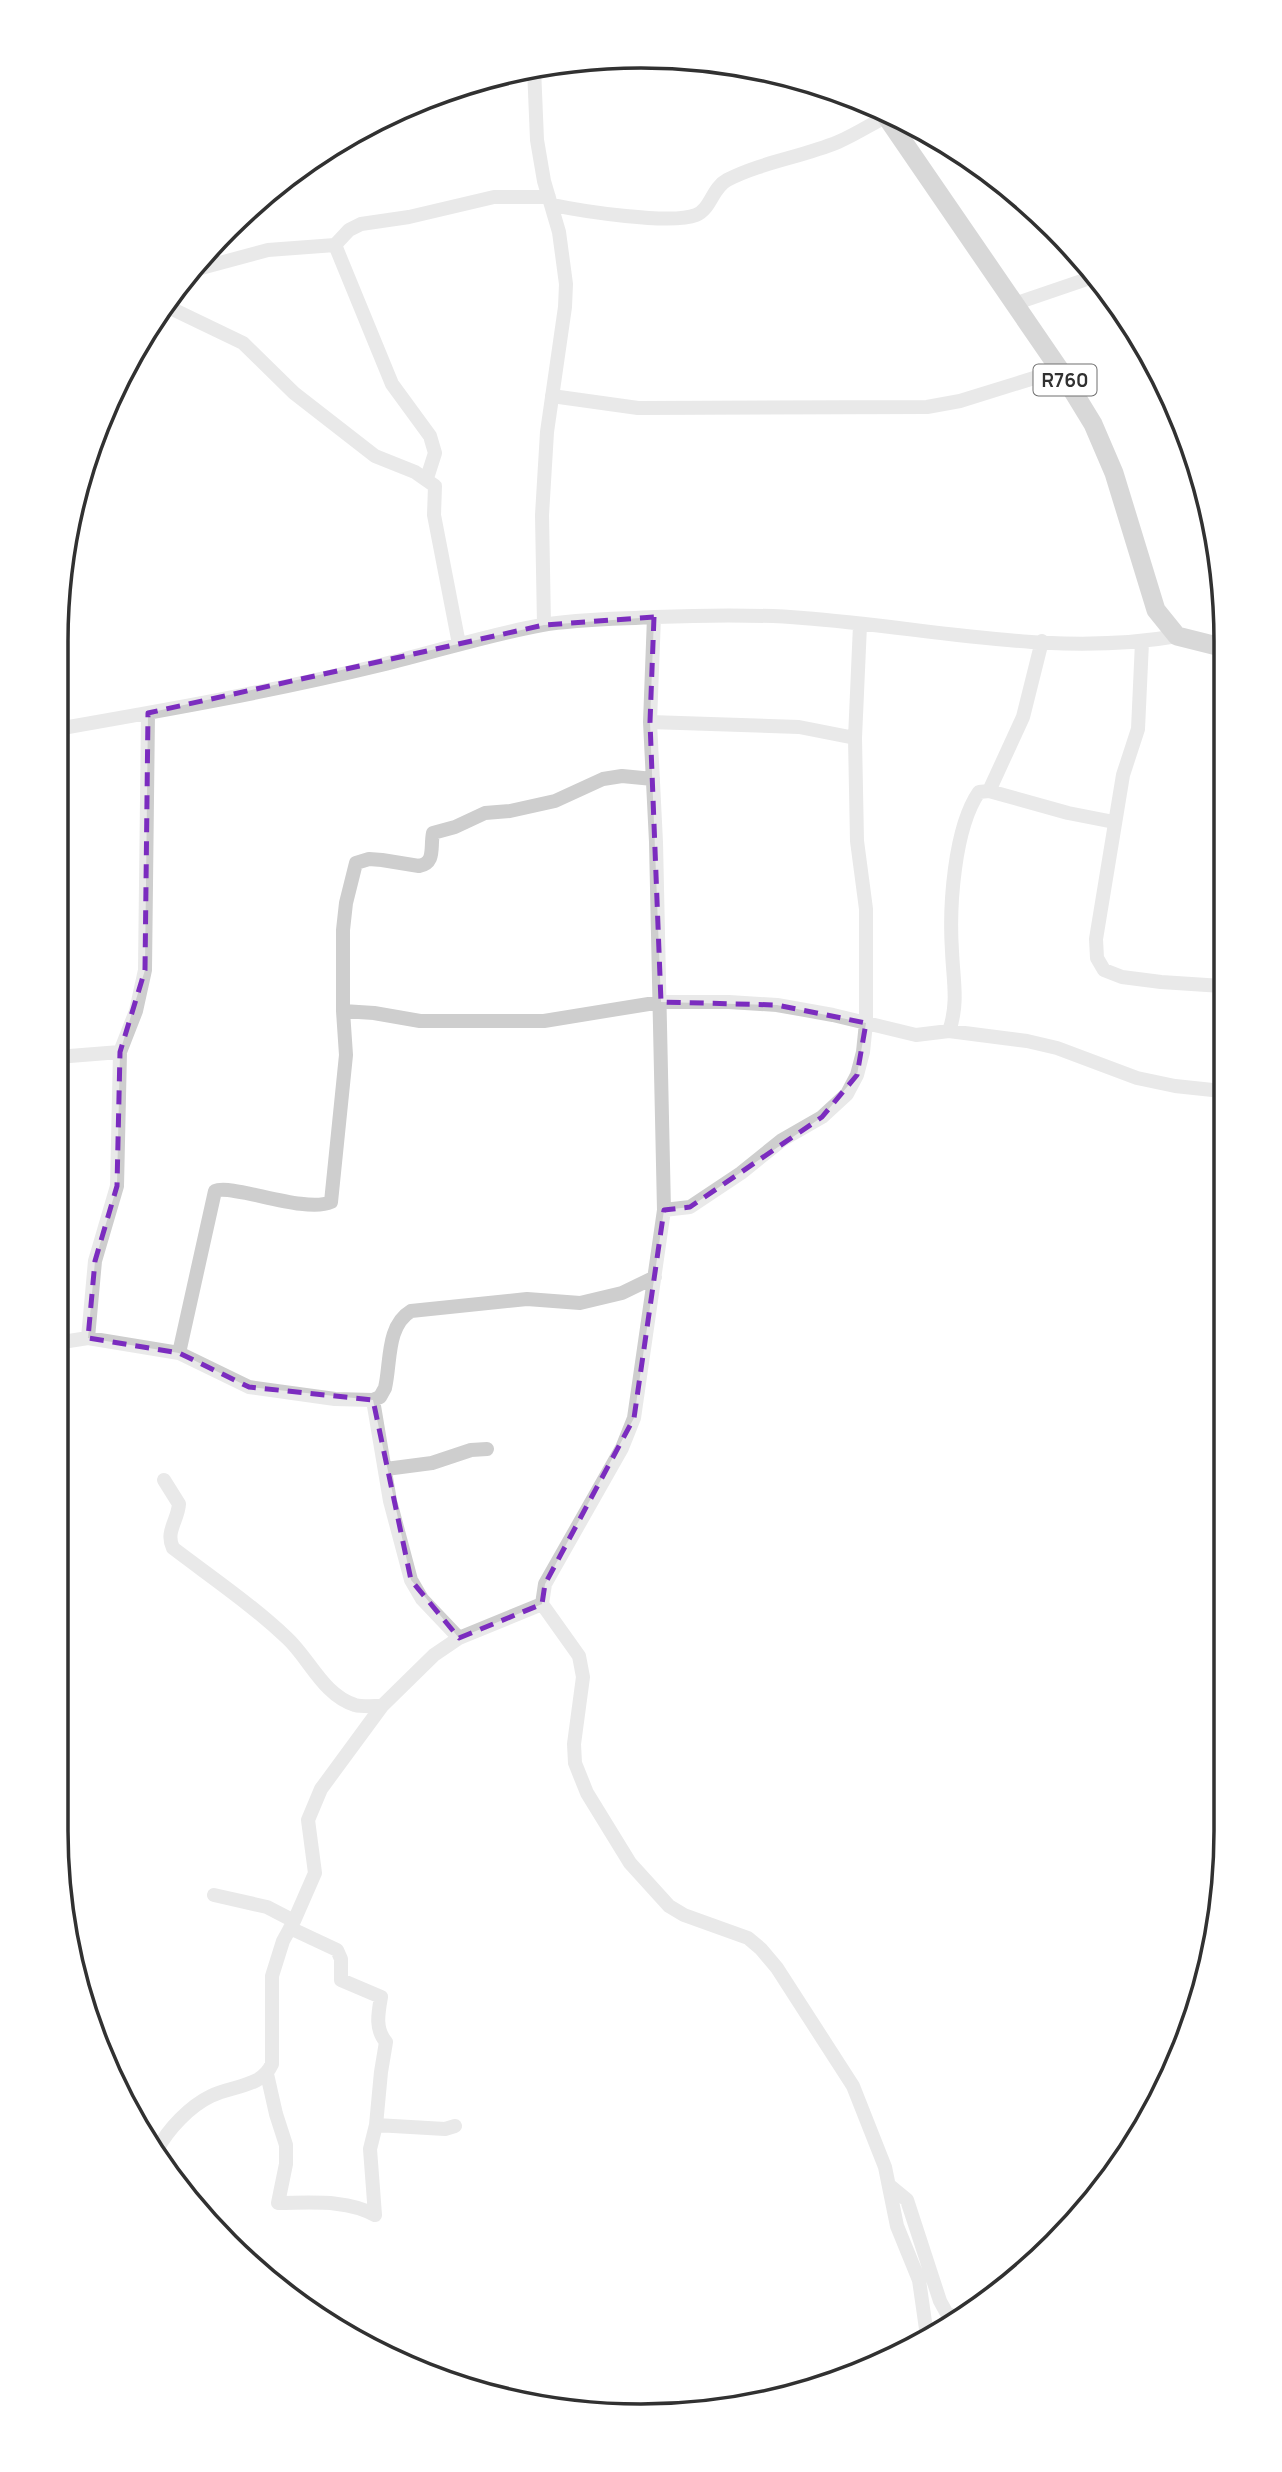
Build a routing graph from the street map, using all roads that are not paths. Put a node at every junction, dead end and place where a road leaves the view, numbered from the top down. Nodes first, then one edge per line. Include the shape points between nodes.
1 (534, 78) edge
2 (874, 118) edge
3 (892, 126) edge
4 (551, 201) junction
5 (335, 245) junction
6 (207, 266) edge
7 (1085, 280) edge
8 (1014, 304) junction
9 (174, 310) edge
10 (1060, 370) junction
11 (552, 396) junction
12 (426, 478) junction
13 (654, 617) junction
14 (544, 625) junction
15 (860, 625) junction
16 (1178, 636) junction
17 (1042, 641) junction
18 (1142, 642) junction
19 (459, 643) junction
20 (1214, 646) edge
21 (148, 713) junction
22 (650, 722) junction
23 (68, 727) edge
24 (855, 738) junction
25 (653, 779) junction
26 (989, 791) junction
27 (1114, 822) junction
28 (1214, 985) edge
29 (661, 1002) junction
30 (343, 1011) junction
31 (866, 1023) junction
32 (949, 1031) junction
33 (120, 1052) junction
34 (68, 1056) edge
35 (1214, 1090) edge
36 (664, 1210) junction
37 (655, 1277) junction
38 (89, 1338) junction
39 (68, 1341) edge
40 (179, 1353) junction
41 (373, 1400) junction
42 (487, 1449) dead end
43 (386, 1469) junction
44 (164, 1480) dead end
45 (542, 1604) junction
46 (459, 1638) junction
47 (382, 1706) junction
48 (214, 1895) dead end
49 (292, 1925) junction
50 (267, 2074) junction
51 (376, 2126) junction
52 (455, 2126) dead end
53 (162, 2144) edge
54 (890, 2186) junction
55 (948, 2314) edge
56 (926, 2328) edge

1 - 4 street via 537,140
2 - 4 street via 837,142 724,182 698,215 590,213
3 - 8 main road, R760
4 - 5 street via 494,197 361,224
4 - 11 street via 566,284
5 - 6 street via 268,250
5 - 12 street via 392,384 430,436 435,453
7 - 8 street
8 - 10 main road, R760
9 - 12 street via 243,343 294,393 375,456
10 - 11 street via 928,407 638,408
10 - 16 main road, R760 via 1093,424 1114,473 1156,610
11 - 14 street via 542,515
12 - 19 street via 435,486 433,515
13 - 14 street
13 - 15 street via 741,614
13 - 22 street
14 - 19 street
15 - 17 street
15 - 24 street
16 - 18 street
16 - 20 main road
17 - 18 street
17 - 26 street via 1023,717
18 - 27 street via 1138,729
19 - 21 street via 382,665
21 - 23 street
21 - 33 street via 145,970
22 - 24 street via 799,727
22 - 25 street
24 - 31 street via 857,841 866,909
25 - 29 street
25 - 30 street via 603,779 555,801 485,813 440,829 433,833 431,859 425,865 369,859 356,863 343,930
26 - 27 street
26 - 32 street via 979,792 972,802 956,864 951,931 956,996
27 - 28 street via 1096,939 1097,958 1104,971 1122,977
29 - 30 street via 544,1021 419,1021
29 - 31 street via 777,1005
29 - 36 street
30 - 40 street via 346,1055 331,1202 316,1205 215,1191
31 - 32 street via 916,1035
31 - 36 street via 857,1075 847,1094 822,1117 782,1140 690,1207
32 - 35 street via 1027,1041 1138,1078
33 - 34 street
33 - 38 street via 117,1186 95,1261
36 - 37 street
37 - 41 street via 622,1293 580,1303 527,1299 411,1311 397,1324 385,1388
37 - 45 street via 634,1418 622,1448 544,1584
38 - 39 street
38 - 40 street
40 - 41 street via 249,1387
41 - 43 street
42 - 43 street
43 - 46 street via 411,1580 422,1599
44 - 47 street via 178,1504 170,1535 173,1548 288,1639 322,1682 340,1696 355,1705
45 - 46 street
45 - 54 street via 579,1656 583,1677 575,1763 587,1793 630,1863 669,1906 748,1938 777,1968 853,2086
46 - 47 street via 434,1655
47 - 49 street via 321,1788 308,1820 315,1873
48 - 49 street via 267,1907
49 - 50 street via 272,1976 272,2064
49 - 51 street via 337,1950 341,1980 381,1997 378,2026 386,2051
50 - 51 street via 286,2145 278,2203 345,2204 375,2214 370,2149
50 - 53 street via 195,2105
51 - 52 street
54 - 55 street via 907,2200 940,2301
54 - 56 street via 897,2226 919,2280

